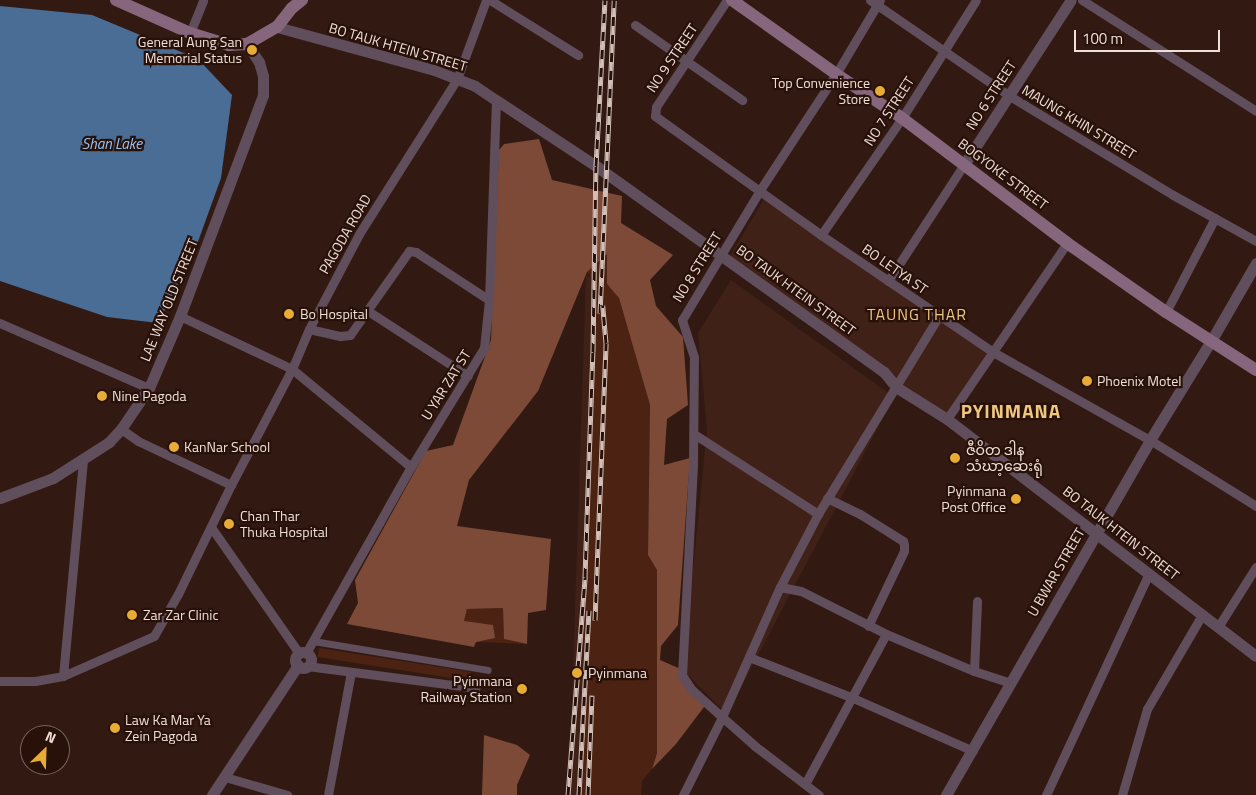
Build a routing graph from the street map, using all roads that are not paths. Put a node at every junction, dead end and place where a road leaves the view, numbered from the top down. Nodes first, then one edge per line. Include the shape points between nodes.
1 (116, 0) edge
2 (203, 0) edge
3 (302, 0) edge
4 (488, 0) edge
5 (727, 0) edge
6 (732, 0) edge
7 (976, 0) edge
8 (1071, 0) edge
9 (1082, 0) edge
10 (875, 2) edge
11 (635, 25) dead end
12 (277, 27) junction
13 (190, 33) junction
14 (247, 44) junction
15 (942, 52) junction
16 (578, 55) dead end
17 (687, 61) junction
18 (836, 74) junction
19 (457, 79) junction
20 (1008, 95) junction
21 (496, 100) junction
22 (742, 100) dead end
23 (1256, 111) edge
24 (655, 116) joint
25 (902, 118) junction
26 (965, 163) junction
27 (760, 190) junction
28 (1215, 218) junction
29 (821, 235) junction
30 (1256, 241) edge
31 (1067, 243) junction
32 (721, 255) junction
33 (1256, 264) edge
34 (888, 281) junction
35 (489, 300) junction
36 (368, 311) junction
37 (1166, 312) junction
38 (180, 316) junction
39 (939, 316) junction
40 (0, 323) edge
41 (309, 328) junction
42 (1211, 341) junction
43 (993, 352) junction
44 (292, 369) junction
45 (1256, 370) edge
46 (468, 376) junction
47 (896, 387) junction
48 (150, 388) junction
49 (946, 420) junction
50 (121, 429) junction
51 (694, 434) junction
52 (1150, 440) junction
53 (83, 459) junction
54 (411, 467) junction
55 (231, 485) junction
56 (0, 498) edge
57 (828, 498) junction
58 (1256, 506) edge
59 (818, 514) junction
60 (212, 527) junction
61 (1096, 532) junction
62 (1256, 567) edge
63 (1149, 573) junction
64 (780, 587) junction
65 (977, 601) dead end
66 (1202, 614) junction
67 (868, 626) junction
68 (1218, 627) junction
69 (886, 634) junction
70 (313, 641) junction
71 (303, 653) junction
72 (1256, 656) edge
73 (749, 657) junction
74 (303, 666) junction
75 (488, 670) dead end
76 (974, 671) junction
77 (351, 672) junction
78 (63, 676) junction
79 (0, 681) edge
80 (1010, 683) junction
81 (476, 688) dead end
82 (853, 698) junction
83 (722, 717) junction
84 (973, 751) junction
85 (225, 777) junction
86 (805, 784) junction
87 (212, 795) edge
88 (287, 795) edge
89 (328, 795) edge
90 (684, 795) edge
91 (819, 795) edge
92 (946, 795) edge
93 (1046, 795) edge
94 (1122, 795) edge

1 - 13 main road
2 - 13 street
3 - 12 main road
4 - 16 street
4 - 19 street, PAGODA ROAD
5 - 17 street, NO 9 STREET
6 - 18 main road, BOGYOKE STREET
7 - 15 street, NO 7 STREET
8 - 20 street, NO 6 STREET
9 - 23 street
10 - 15 street, MAUNG KHIN STREET
10 - 18 street, NO 8 STREET
11 - 17 street
12 - 14 main road
12 - 19 street, BO TAUK HTEIN STREET
13 - 14 main road via 229,45
14 - 38 street, LAE WAY OLD STREET via 264,76 262,95
15 - 20 street, MAUNG KHIN STREET
15 - 25 street, NO 7 STREET
17 - 22 street
17 - 24 street, NO 9 STREET via 657,106
18 - 25 main road, BOGYOKE STREET
18 - 27 street, NO 8 STREET
19 - 21 street, BO TAUK HTEIN STREET
19 - 41 street, PAGODA ROAD via 359,234
20 - 26 street, NO 6 STREET
20 - 28 street, MAUNG KHIN STREET
21 - 32 street, BO TAUK HTEIN STREET
21 - 35 street, U YAR ZAT ST
24 - 27 street, BO LETYA ST
25 - 26 main road, BOGYOKE STREET
25 - 29 street, NO 7 STREET
26 - 31 main road, BOGYOKE STREET
26 - 34 street, NO 6 STREET
27 - 29 street, BO LETYA ST
27 - 32 street, NO 8 STREET
28 - 30 street, MAUNG KHIN STREET
28 - 37 street
29 - 34 street, BO LETYA ST
31 - 37 main road, BOGYOKE STREET
31 - 43 street
32 - 47 street, BO TAUK HTEIN STREET via 884,372
32 - 51 street, NO 8 STREET via 682,320 694,357
33 - 42 street, U BWAR STREET
34 - 39 street, BO LETYA ST
35 - 36 street via 412,250
35 - 46 street, U YAR ZAT ST via 484,348
36 - 41 street via 350,335 340,336
36 - 46 street
37 - 42 main road, BOGYOKE STREET
38 - 44 street
38 - 48 street, LAE WAY OLD STREET
39 - 43 street, BO LETYA ST
39 - 47 street
40 - 48 street
41 - 44 street, PAGODA ROAD
42 - 45 main road, BOGYOKE STREET
42 - 52 street, U BWAR STREET
43 - 49 street
43 - 52 street, BO LETYA ST
44 - 54 street
44 - 55 street, PAGODA ROAD
46 - 54 street, U YAR ZAT ST
47 - 49 street, BO TAUK HTEIN STREET
47 - 57 street
48 - 50 street, LAE WAY OLD STREET
49 - 61 street, BO TAUK HTEIN STREET
50 - 53 street, LAE WAY OLD STREET via 109,442
50 - 55 street via 138,441
51 - 59 street
51 - 83 street, NO 8 STREET via 681,664 684,682
52 - 58 street, BO LETYA ST
52 - 61 street, U BWAR STREET
53 - 56 street, LAE WAY OLD STREET via 53,478
53 - 78 street
54 - 70 street, U YAR ZAT ST
55 - 60 street, PAGODA ROAD
57 - 59 street
57 - 67 street via 860,514 902,541 904,546
59 - 64 street
60 - 71 street
60 - 78 street, PAGODA ROAD via 154,636
61 - 63 street, BO TAUK HTEIN STREET
61 - 80 street, U BWAR STREET
62 - 68 street
63 - 66 street, BO TAUK HTEIN STREET
63 - 93 street
64 - 67 street via 801,591
64 - 73 street
65 - 76 street
66 - 68 street, BO TAUK HTEIN STREET
66 - 94 street via 1147,709
67 - 69 street
68 - 72 street, BO TAUK HTEIN STREET
69 - 76 street
69 - 82 street
70 - 71 street, U YAR ZAT ST
70 - 75 street
71 - 74 street via 295,659
73 - 82 street
73 - 83 street
74 - 77 street
74 - 85 street
76 - 80 street
77 - 81 street
77 - 89 street
78 - 79 street, PAGODA ROAD via 34,681
80 - 84 street, U BWAR STREET
82 - 84 street
82 - 86 street
83 - 86 street, NO 8 STREET
83 - 90 street
84 - 92 street, U BWAR STREET
85 - 87 street
85 - 88 street
86 - 91 street, NO 8 STREET

